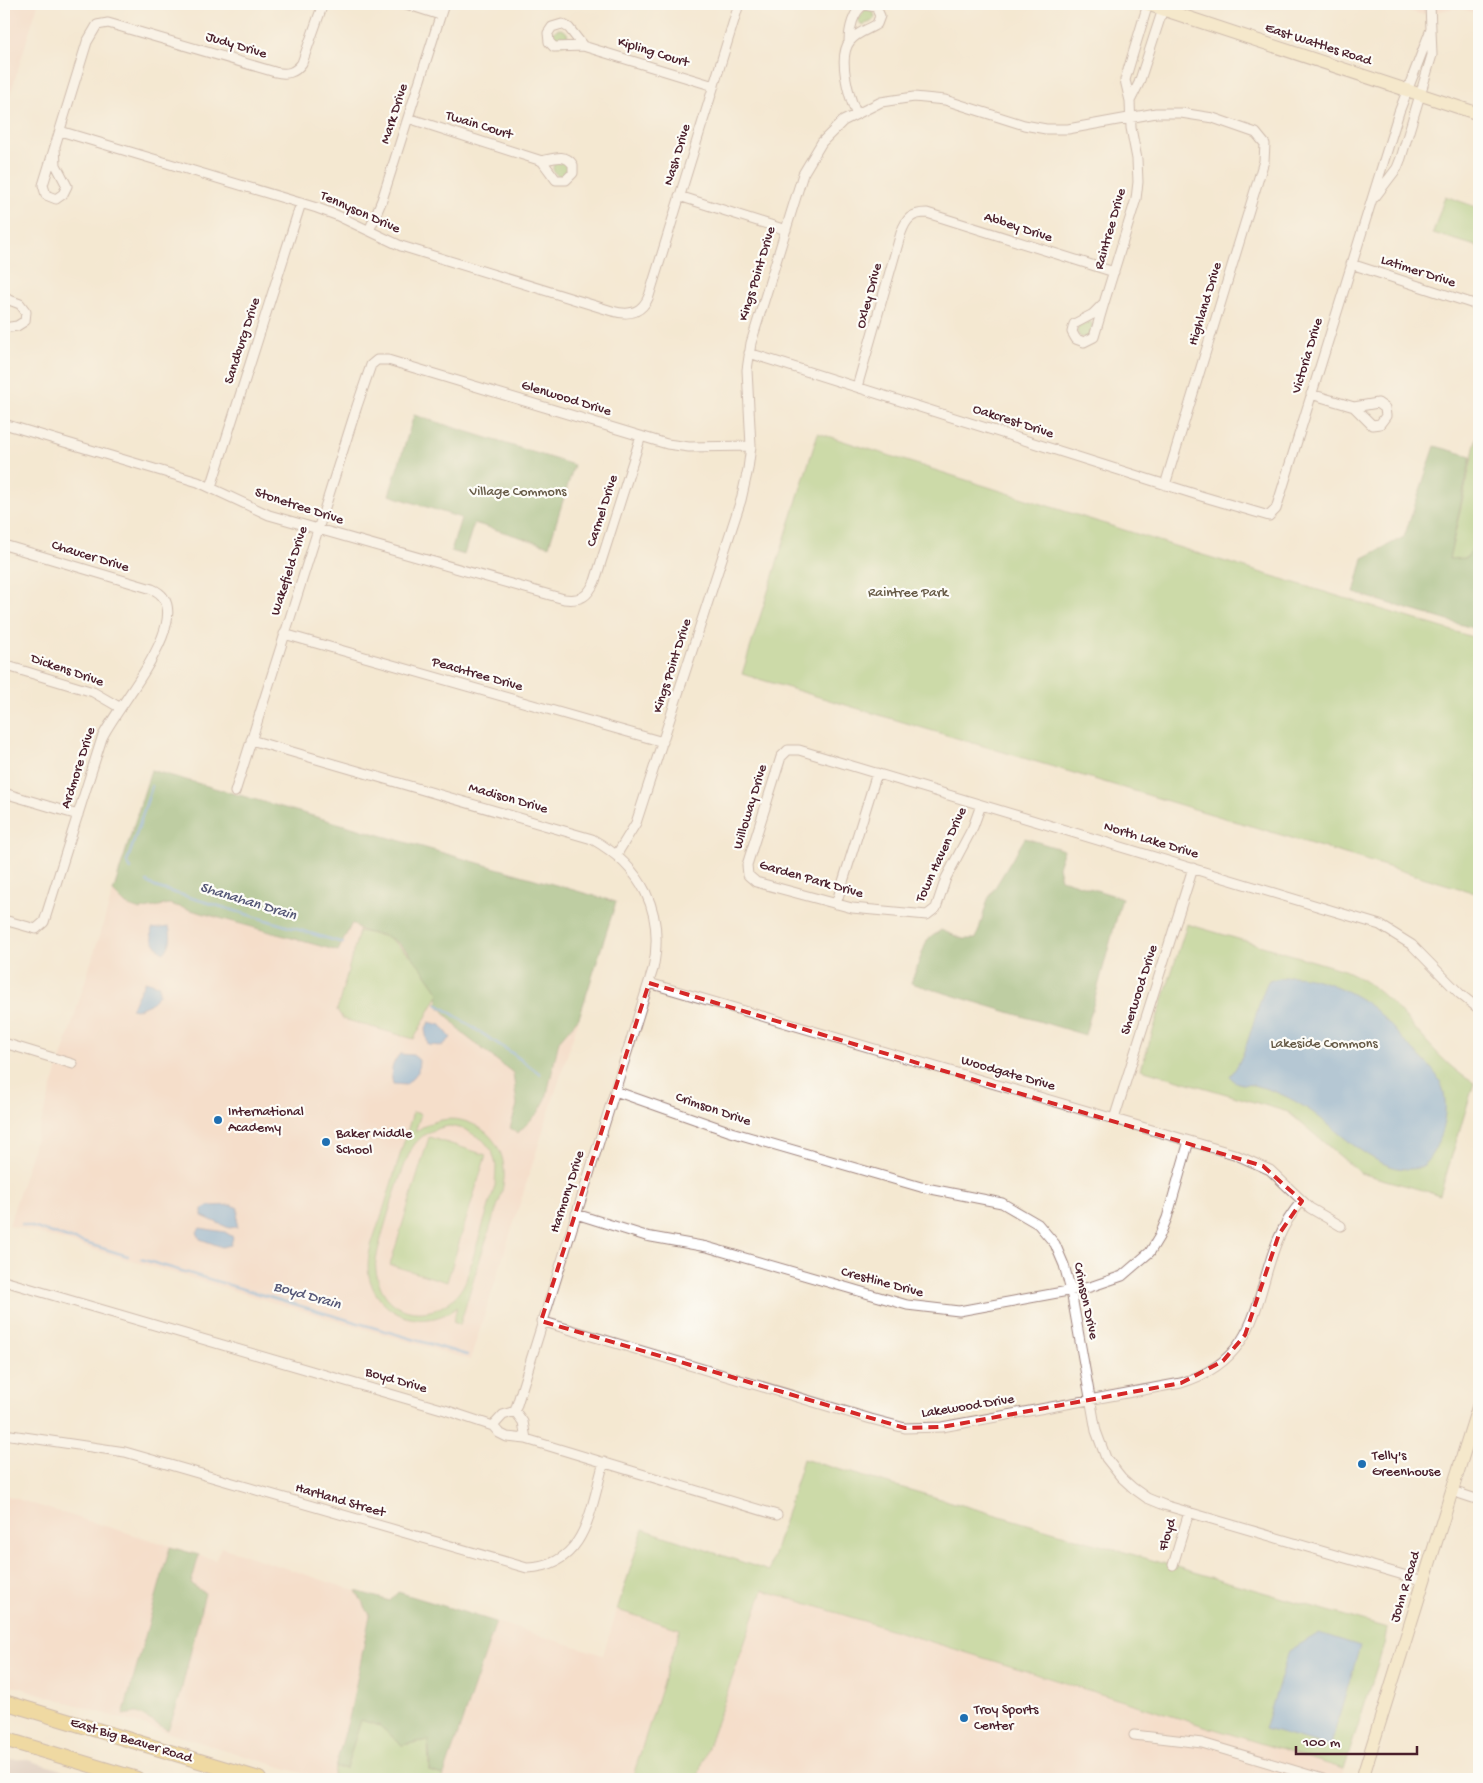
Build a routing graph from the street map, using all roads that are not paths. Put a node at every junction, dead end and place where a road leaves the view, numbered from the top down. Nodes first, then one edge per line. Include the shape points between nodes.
1 (323, 4) edge
2 (406, 4) edge
3 (444, 4) edge
4 (739, 4) edge
5 (1147, 4) edge
6 (1430, 4) edge
7 (1164, 9) junction
8 (440, 14) junction
9 (1431, 29) junction
10 (849, 42) dead end
11 (583, 46) dead end
12 (714, 86) junction
13 (1407, 90) junction
14 (1421, 94) junction
15 (1130, 101) junction
16 (856, 113) junction
17 (1479, 114) edge
18 (408, 118) junction
19 (1130, 118) junction
20 (60, 130) junction
21 (1256, 133) joint
22 (55, 148) junction
23 (542, 161) dead end
24 (679, 196) junction
25 (301, 203) junction
26 (1370, 203) junction
27 (913, 214) joint
28 (369, 230) junction
29 (786, 230) junction
30 (1351, 264) junction
31 (1114, 272) junction
32 (4, 298) edge
33 (1104, 303) junction
34 (1477, 305) dead end
35 (637, 312) joint
36 (4, 328) edge
37 (748, 353) junction
38 (377, 360) joint
39 (857, 387) junction
40 (1311, 394) junction
41 (1354, 408) dead end
42 (4, 424) edge
43 (641, 436) junction
44 (751, 446) junction
45 (1165, 485) junction
46 (211, 487) junction
47 (1270, 516) joint
48 (317, 529) junction
49 (4, 545) edge
50 (589, 594) joint
51 (166, 598) joint
52 (284, 634) junction
53 (4, 665) edge
54 (119, 707) junction
55 (251, 740) junction
56 (663, 742) junction
57 (788, 750) joint
58 (878, 774) junction
59 (234, 792) dead end
60 (4, 793) edge
61 (981, 805) junction
62 (78, 815) junction
63 (617, 854) junction
64 (1193, 868) junction
65 (748, 875) joint
66 (836, 904) junction
67 (927, 915) joint
68 (4, 920) edge
69 (649, 983) junction
70 (1479, 1009) edge
71 (4, 1043) edge
72 (73, 1064) dead end
73 (615, 1091) junction
74 (1114, 1119) junction
75 (1189, 1141) junction
76 (1302, 1201) junction
77 (576, 1214) junction
78 (1341, 1226) dead end
79 (4, 1281) edge
80 (1071, 1291) junction
81 (541, 1322) junction
82 (1090, 1400) junction
83 (1479, 1404) edge
84 (515, 1411) junction
85 (493, 1426) junction
86 (4, 1434) edge
87 (526, 1439) junction
88 (604, 1462) junction
89 (1452, 1491) junction
90 (1479, 1500) edge
91 (1188, 1512) junction
92 (777, 1515) dead end
93 (1174, 1565) dead end
94 (1424, 1581) junction
95 (7, 1705) edge
96 (1134, 1735) dead end
97 (4, 1739) edge
98 (237, 1776) edge
99 (136, 1779) edge
100 (259, 1779) edge
101 (1323, 1779) edge
102 (1362, 1779) edge

1 - 20 street, Judy Drive via 302,63 288,74 115,24 98,25 87,42
2 - 8 street
3 - 8 street, Mark Drive
4 - 12 street, Nash Drive
5 - 7 main road, East Wattles Road
5 - 15 street, Raintree Drive via 1125,80
6 - 9 street, Victoria Drive
7 - 13 main road, East Wattles Road
7 - 15 street, Raintree Drive
8 - 18 street, Mark Drive
9 - 13 street, Victoria Drive
9 - 14 street, Victoria Drive via 1432,55
10 - 16 street via 846,81
11 - 12 street, Kipling Court
12 - 24 street, Nash Drive
13 - 14 main road, East Wattles Road
13 - 26 street, Victoria Drive
14 - 17 main road, East Wattles Road
14 - 26 street, Victoria Drive via 1397,168
15 - 19 street, Raintree Drive
16 - 19 street, Kings Point Drive via 881,102 914,97 945,100 1024,126 1046,129 1068,129
16 - 29 street, Kings Point Drive via 834,129 815,151 803,174
18 - 23 street, Twain Court
18 - 28 street, Mark Drive
19 - 21 street, Kings Point Drive via 1169,112 1195,114
19 - 31 street, Raintree Drive via 1137,159 1137,192
20 - 22 street
20 - 25 street, Tennyson Drive
21 - 45 street, Highland Drive via 1264,144 1265,156
22 - 22 street via 56,165 67,186 66,192 56,199 46,195 43,185
24 - 29 street
24 - 35 street, Nash Drive via 650,296
25 - 28 street, Tennyson Drive
25 - 46 street, Sandburg Drive
26 - 30 street, Victoria Drive
27 - 31 street, Abbey Drive via 927,213
27 - 39 street, Oxley Drive via 901,233
28 - 35 street, Tennyson Drive via 401,246 603,308 620,313
29 - 37 street, Kings Point Drive
30 - 34 street, Latimer Drive
30 - 40 street, Victoria Drive
31 - 33 street, Raintree Drive
32 - 36 street via 20,304 26,312 25,321
33 - 33 street, Raintree Drive via 1094,337 1084,342 1076,340 1072,332 1074,324 1093,314
37 - 39 street, Oakcrest Drive
37 - 44 street, Kings Point Drive
38 - 43 street, Glenwood Drive via 388,360
38 - 48 street, Wakefield Drive via 368,374
39 - 45 street, Oakcrest Drive
40 - 41 street
40 - 47 street, Victoria Drive via 1276,509
42 - 46 street, Stonetree Drive
43 - 44 street, Glenwood Drive via 689,447
43 - 50 street, Carmel Drive
44 - 56 street, Kings Point Drive via 741,500
45 - 47 street, Oakcrest Drive
46 - 48 street, Stonetree Drive via 261,512
48 - 50 street, Stonetree Drive via 564,599 582,599
48 - 52 street, Wakefield Drive
49 - 51 street, Chaucer Drive via 152,589
51 - 54 street, Ardmore Drive via 168,616 159,646 146,671
52 - 55 street, Wakefield Drive
52 - 56 street, Peachtree Drive
53 - 54 street, Dickens Drive via 93,692
54 - 62 street, Ardmore Drive via 102,738
55 - 59 street, Wakefield Drive
55 - 63 street, Madison Drive via 576,833
56 - 63 street, Kings Point Drive via 634,828
57 - 58 street, North Lake Drive via 799,750
57 - 65 street, Willoway Drive via 781,757 748,865
58 - 61 street, North Lake Drive
58 - 66 street
60 - 62 street
61 - 64 street, North Lake Drive
61 - 67 street, Town Haven Drive via 946,878 936,908
62 - 68 street, Ardmore Drive via 44,922 40,927 31,928
63 - 69 street, Madison Drive via 642,884 654,915 656,952
64 - 70 street, North Lake Drive via 1380,924 1419,951
64 - 74 street, Sherwood Drive
65 - 66 street, Garden Park Drive via 756,882
66 - 67 street, Garden Park Drive via 864,910
69 - 73 street, Harmony Drive
69 - 74 street, Woodgate Drive
71 - 72 street
73 - 77 street, Harmony Drive
73 - 80 street, Crimson Drive via 731,1132 921,1187 1002,1204 1038,1224 1055,1244
74 - 75 street, Woodgate Drive
75 - 76 street, Woodgate Drive via 1263,1166
75 - 80 street, Crestline Drive via 1167,1218 1150,1252 1122,1276
76 - 78 street, Woodgate Drive
76 - 82 street, Lakewood Drive via 1279,1234 1245,1336 1228,1356 1194,1379
77 - 80 street, Crestline Drive via 646,1236 707,1247 918,1308 959,1310
77 - 81 street, Harmony Drive
79 - 85 street, Boyd Drive
80 - 82 street, Crimson Drive
81 - 82 street, Lakewood Drive via 906,1428 942,1428
81 - 84 street, Harmony Drive
82 - 91 street, Crimson Drive via 1100,1445 1121,1478 1147,1498
83 - 89 main road, John R Road
84 - 85 street via 503,1415
84 - 87 street via 523,1422
85 - 87 street, Boyd Drive via 499,1434
86 - 88 street, Hartland Street via 125,1452 527,1568 556,1563 578,1543
87 - 88 street, Boyd Drive
88 - 92 street, Boyd Drive
89 - 90 street
89 - 94 main road, John R Road
91 - 93 street, Floyd
91 - 94 street, Crimson Drive
94 - 102 main road, John R Road
95 - 98 main road, East Big Beaver Road
96 - 101 street via 1202,1742
97 - 99 main road
98 - 100 main road, East Big Beaver Road

